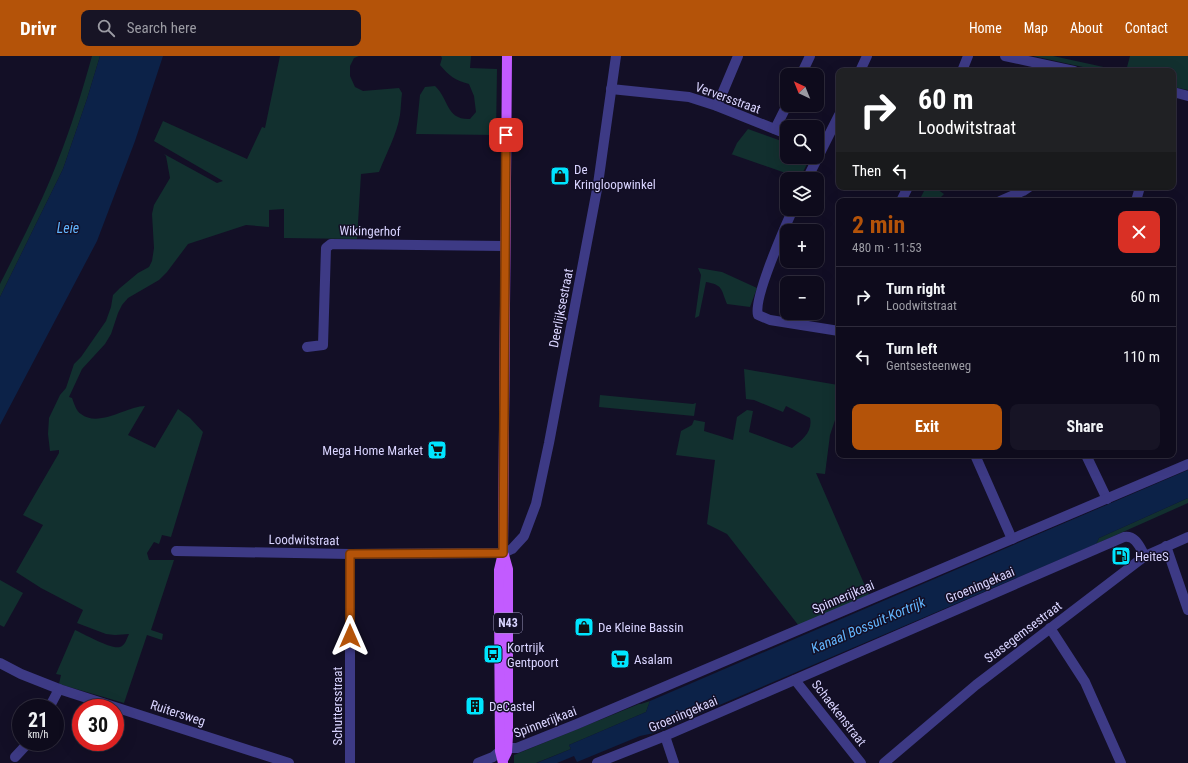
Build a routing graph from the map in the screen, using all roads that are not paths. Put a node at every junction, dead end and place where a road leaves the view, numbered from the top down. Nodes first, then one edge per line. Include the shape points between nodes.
1 (507, 56) edge
2 (616, 56) edge
3 (736, 56) edge
4 (810, 56) edge
5 (867, 56) edge
6 (968, 56) edge
7 (1005, 56) edge
8 (804, 68) edge
9 (861, 68) edge
10 (963, 68) edge
11 (1059, 68) edge
12 (611, 89) junction
13 (1176, 93) edge
14 (1188, 96) edge
15 (717, 106) junction
16 (784, 112) edge
17 (836, 120) edge
18 (776, 129) junction
19 (780, 131) edge
20 (824, 139) edge
21 (1024, 190) edge
22 (1007, 198) edge
23 (790, 216) edge
24 (505, 246) junction
25 (836, 331) edge
26 (307, 346) dead end
27 (976, 458) edge
28 (1087, 458) edge
29 (1188, 464) edge
30 (1107, 499) junction
31 (1188, 537) edge
32 (1012, 540) junction
33 (1166, 546) junction
34 (176, 551) dead end
35 (503, 553) junction
36 (350, 554) junction
37 (1145, 556) junction
38 (1188, 610) edge
39 (1050, 628) junction
40 (0, 663) edge
41 (795, 680) junction
42 (59, 689) junction
43 (54, 699) edge
44 (664, 736) junction
45 (20, 751) edge
46 (503, 755) edge
47 (15, 757) dead end
48 (289, 763) edge
49 (350, 763) edge
50 (478, 763) edge
51 (597, 763) edge
52 (674, 763) edge
53 (861, 763) edge
54 (884, 763) edge
55 (1121, 763) edge

1 - 24 main road, N43
2 - 12 street, Deerlijksestraat
3 - 15 street
4 - 8 street
5 - 9 street
6 - 10 street
7 - 11 street
12 - 15 street, Verversstraat via 689,97
12 - 35 street, Deerlijksestraat via 598,184 536,504 524,536 512,549
13 - 14 street
15 - 18 street, Verversstraat
16 - 18 street
17 - 20 street
18 - 19 street, Verversstraat
21 - 22 street
23 - 25 street via 773,255 758,305 758,315 770,320
24 - 26 street, Wikingerhof via 328,245 323,345
24 - 35 main road, N43
27 - 32 street
28 - 30 street
29 - 30 street, Spinnerijkaai
30 - 32 street, Spinnerijkaai
31 - 33 street, Stasegemsestraat
32 - 46 street, Spinnerijkaai
33 - 37 street, Stasegemsestraat
33 - 38 street
34 - 36 street, Loodwitstraat
35 - 36 street, Loodwitstraat
35 - 46 main road, N43 via 499,570
36 - 49 street, Schuttersstraat
37 - 39 street, Stasegemsestraat
37 - 41 street, Groeningekaai via 1135,540 1124,537
39 - 54 street, Stasegemsestraat via 976,685
39 - 55 street via 1085,682
40 - 42 street, Ruitersweg
41 - 44 street, Groeningekaai
41 - 53 street, Schaekenstraat
42 - 43 street
42 - 48 street, Ruitersweg
44 - 51 street, Groeningekaai
44 - 52 street
45 - 47 street
46 - 50 street, Spinnerijkaai

